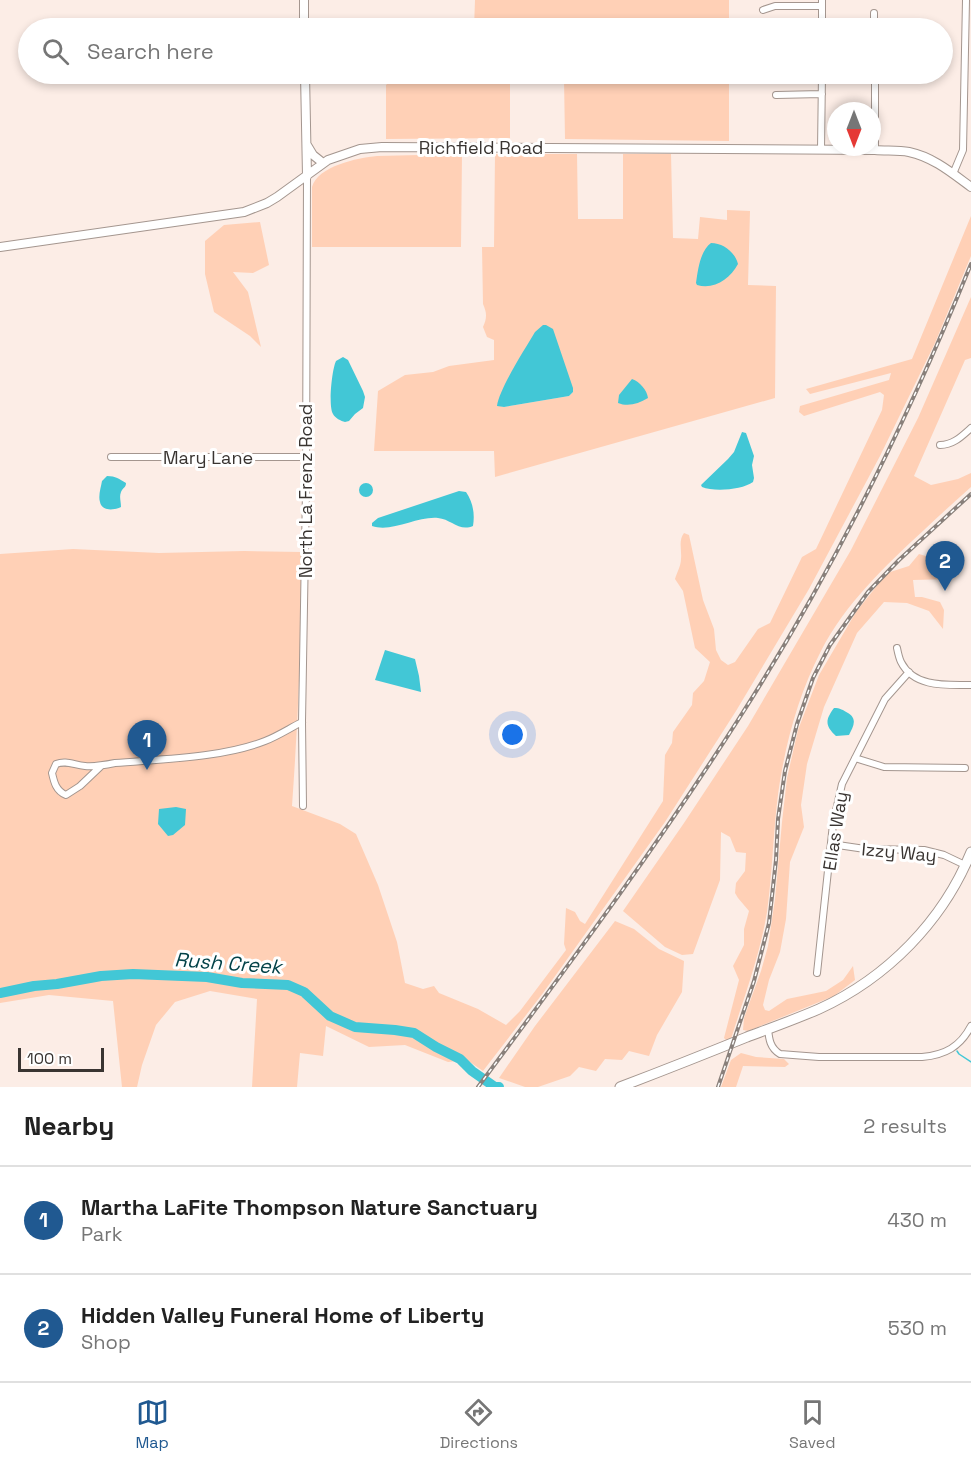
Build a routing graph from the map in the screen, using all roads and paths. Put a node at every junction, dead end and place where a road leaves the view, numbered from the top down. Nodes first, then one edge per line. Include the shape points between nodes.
1 (304, 0) edge
2 (966, 0) edge
3 (822, 3) edge
4 (763, 10) dead end
5 (874, 13) dead end
6 (304, 18) edge
7 (874, 18) edge
8 (305, 84) edge
9 (822, 84) edge
10 (874, 84) edge
11 (822, 94) junction
12 (776, 95) dead end
13 (874, 102) edge
14 (306, 144) junction
15 (821, 150) junction
16 (827, 150) edge
17 (881, 150) edge
18 (323, 163) junction
19 (953, 174) junction
20 (307, 176) junction
21 (971, 187) edge
22 (0, 247) edge
23 (971, 429) edge
24 (940, 445) dead end
25 (111, 457) dead end
26 (306, 457) junction
27 (897, 648) dead end
28 (909, 672) junction
29 (971, 685) edge
30 (302, 723) junction
31 (855, 758) junction
32 (101, 765) junction
33 (965, 768) dead end
34 (303, 806) dead end
35 (831, 844) junction
36 (971, 852) edge
37 (965, 865) junction
38 (817, 973) dead end
39 (971, 1026) edge
40 (768, 1029) junction
41 (620, 1087) edge

1 - 6 street
2 - 19 street via 963,150
3 - 4 street
5 - 7 street
8 - 14 street
9 - 11 street
10 - 13 street
11 - 12 street
11 - 15 street
14 - 18 street
14 - 20 street
15 - 16 street, Richfield Road
15 - 18 street, Richfield Road via 382,147 349,152
17 - 19 street, Richfield Road via 919,155
18 - 20 street, Richfield Road
19 - 21 street, Richfield Road
20 - 22 street, Richfield Road via 277,198 244,212
20 - 26 street, North La Frenz Road
23 - 24 street via 957,440
25 - 26 street, Mary Lane
26 - 30 street, North La Frenz Road
27 - 28 street
28 - 29 street via 936,685
28 - 31 street, Ellas Way via 885,699
30 - 32 street via 244,748
30 - 34 street, North La Frenz Road
31 - 33 street via 884,767
31 - 35 street, Ellas Way via 838,796
32 - 32 street via 62,761 52,773 56,787 66,795
35 - 37 street, Izzy Way via 924,850
35 - 38 street, Ellas Way
36 - 37 main road
37 - 40 main road via 914,942 869,981 819,1009
39 - 40 street via 951,1049 922,1057 780,1053 771,1045
40 - 41 main road

